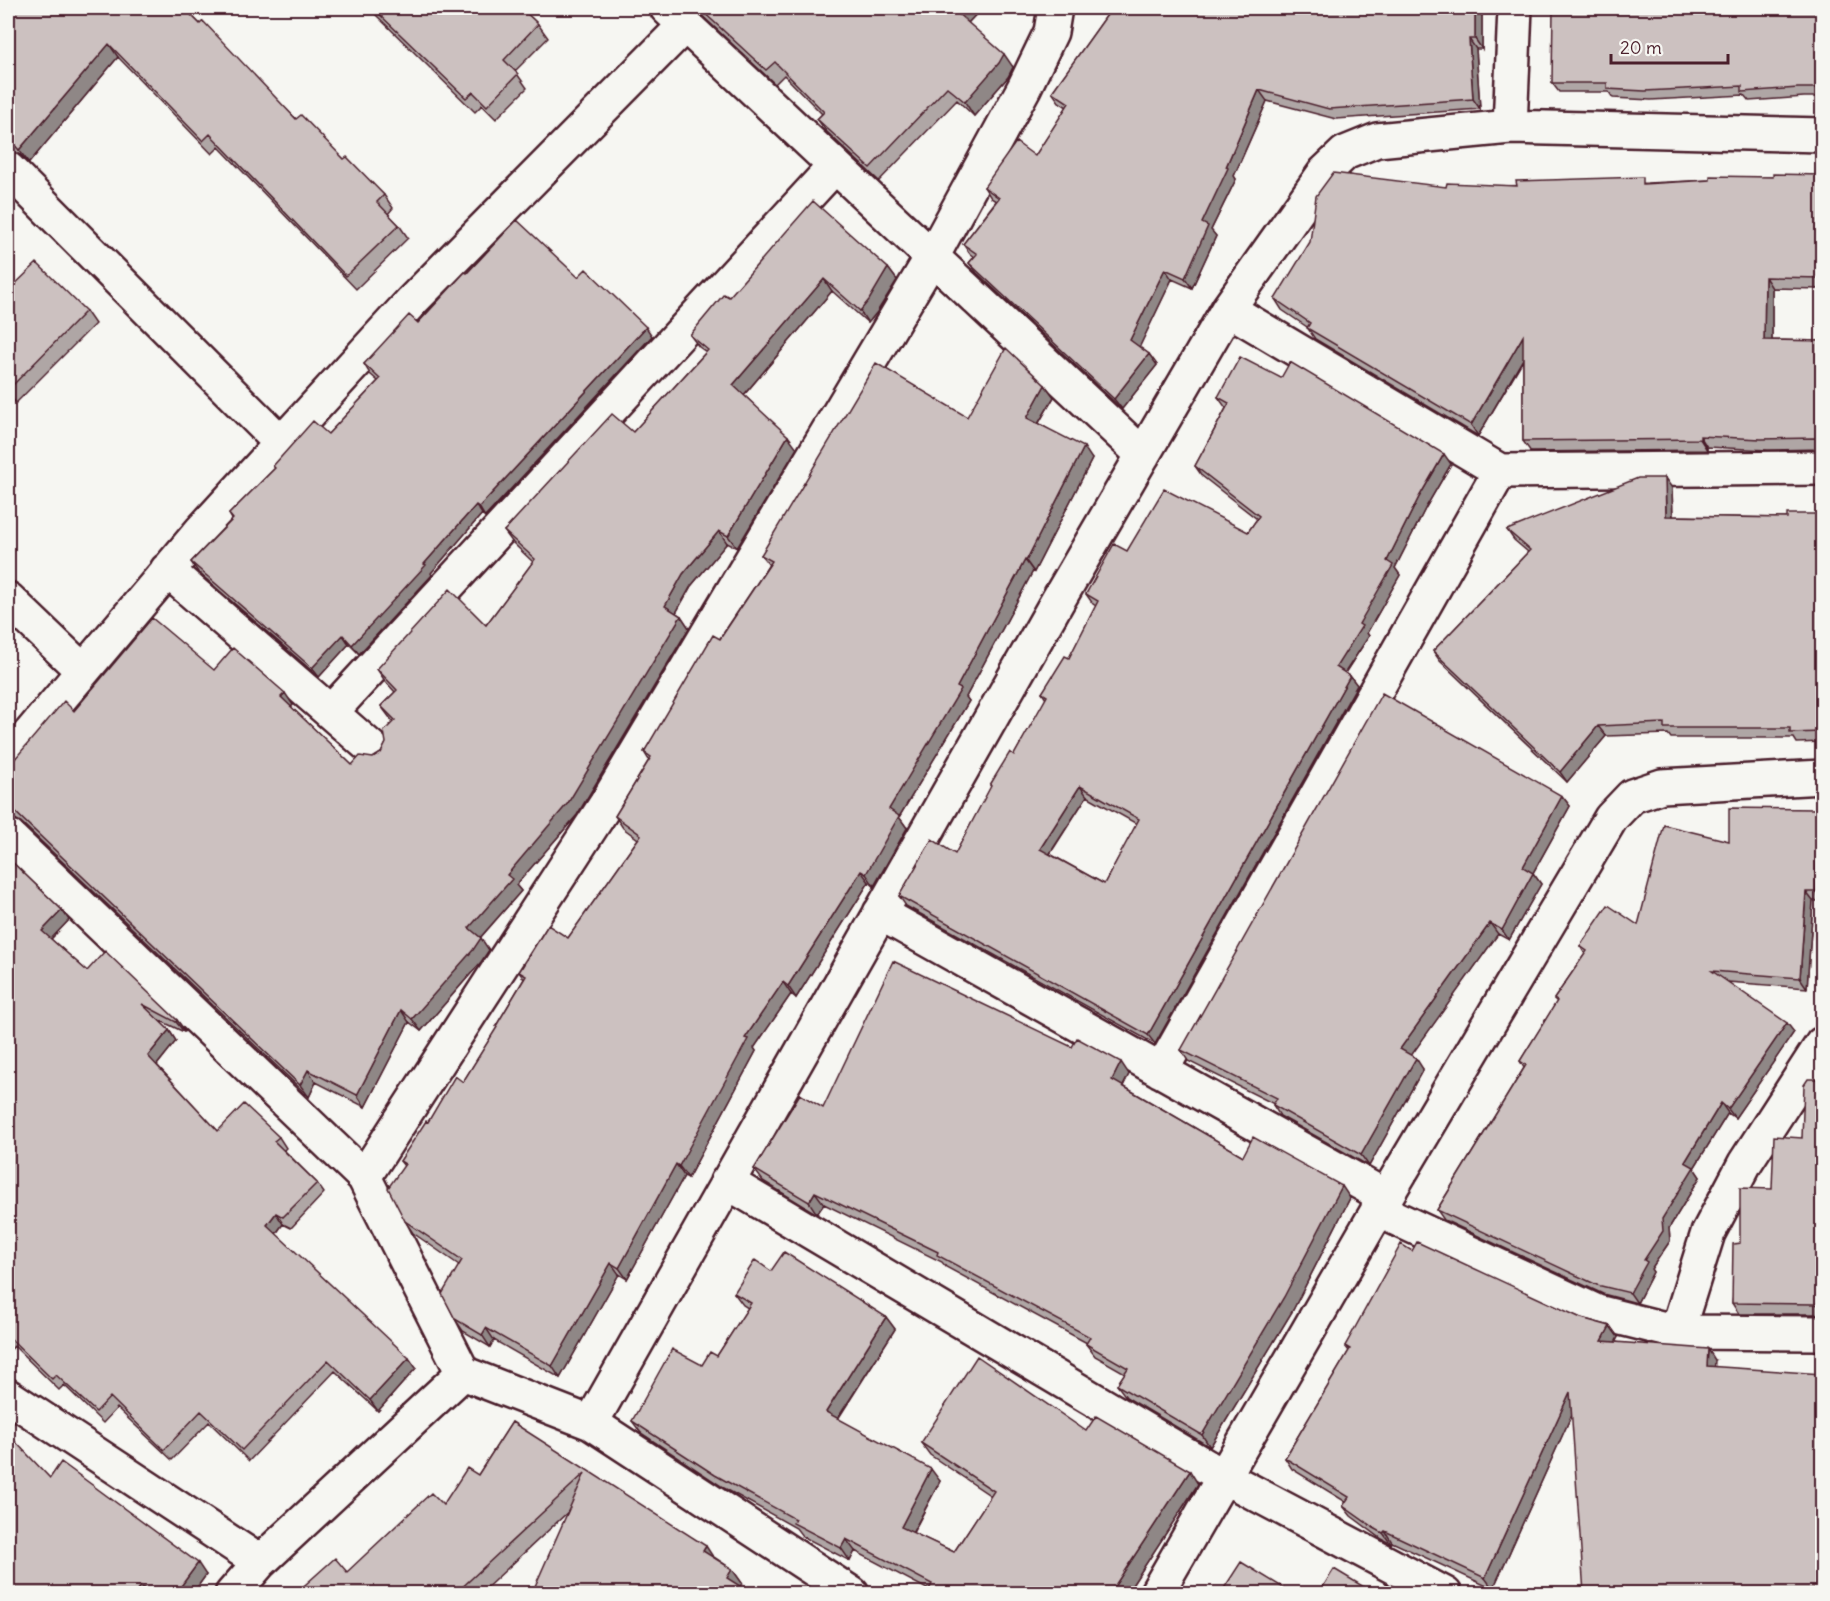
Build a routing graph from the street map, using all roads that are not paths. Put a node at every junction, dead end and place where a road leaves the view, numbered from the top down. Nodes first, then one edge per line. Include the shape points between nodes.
1 (1055, 8) edge
2 (1515, 8) edge
3 (676, 16) edge
4 (1510, 127) junction
5 (1822, 135) edge
6 (835, 166) junction
7 (8, 169) edge
8 (932, 257) junction
9 (1228, 309) junction
10 (281, 443) junction
11 (1143, 455) junction
12 (1822, 468) edge
13 (1500, 471) junction
14 (167, 570) junction
15 (8, 599) edge
16 (82, 670) junction
17 (331, 712) junction
18 (376, 752) dead end
19 (8, 760) edge
20 (1822, 777) edge
21 (8, 836) edge
22 (880, 913) junction
23 (1822, 1044) edge
24 (1161, 1071) junction
25 (364, 1177) junction
26 (727, 1182) junction
27 (1378, 1210) junction
28 (1677, 1332) junction
29 (1822, 1333) edge
30 (463, 1373) junction
31 (8, 1396) edge
32 (591, 1423) junction
33 (1224, 1477) junction
34 (261, 1562) junction
35 (232, 1593) edge
36 (852, 1593) edge
37 (1156, 1593) edge
38 (1445, 1593) edge

1 - 8 street via 1051,32 1024,88
2 - 4 street
3 - 6 street
3 - 10 street
4 - 5 street
4 - 9 street via 1377,140 1346,153 1325,171
6 - 8 street
6 - 17 street
7 - 10 street
8 - 11 street
8 - 25 street via 606,804
9 - 11 street
9 - 13 street
10 - 14 street
11 - 22 street
12 - 13 street
13 - 24 street
14 - 16 street
14 - 17 street
15 - 16 street
16 - 19 street
17 - 18 street
20 - 27 street via 1662,786 1632,796 1611,818
21 - 25 street
22 - 24 street
22 - 26 street
23 - 28 street via 1745,1163 1708,1233
24 - 27 street via 1379,1193
25 - 30 street
26 - 32 street
26 - 33 street
27 - 28 street via 1597,1312
27 - 33 street
28 - 29 street
30 - 32 street
30 - 34 street
31 - 34 street
32 - 36 street
33 - 37 street
33 - 38 street
34 - 35 street

